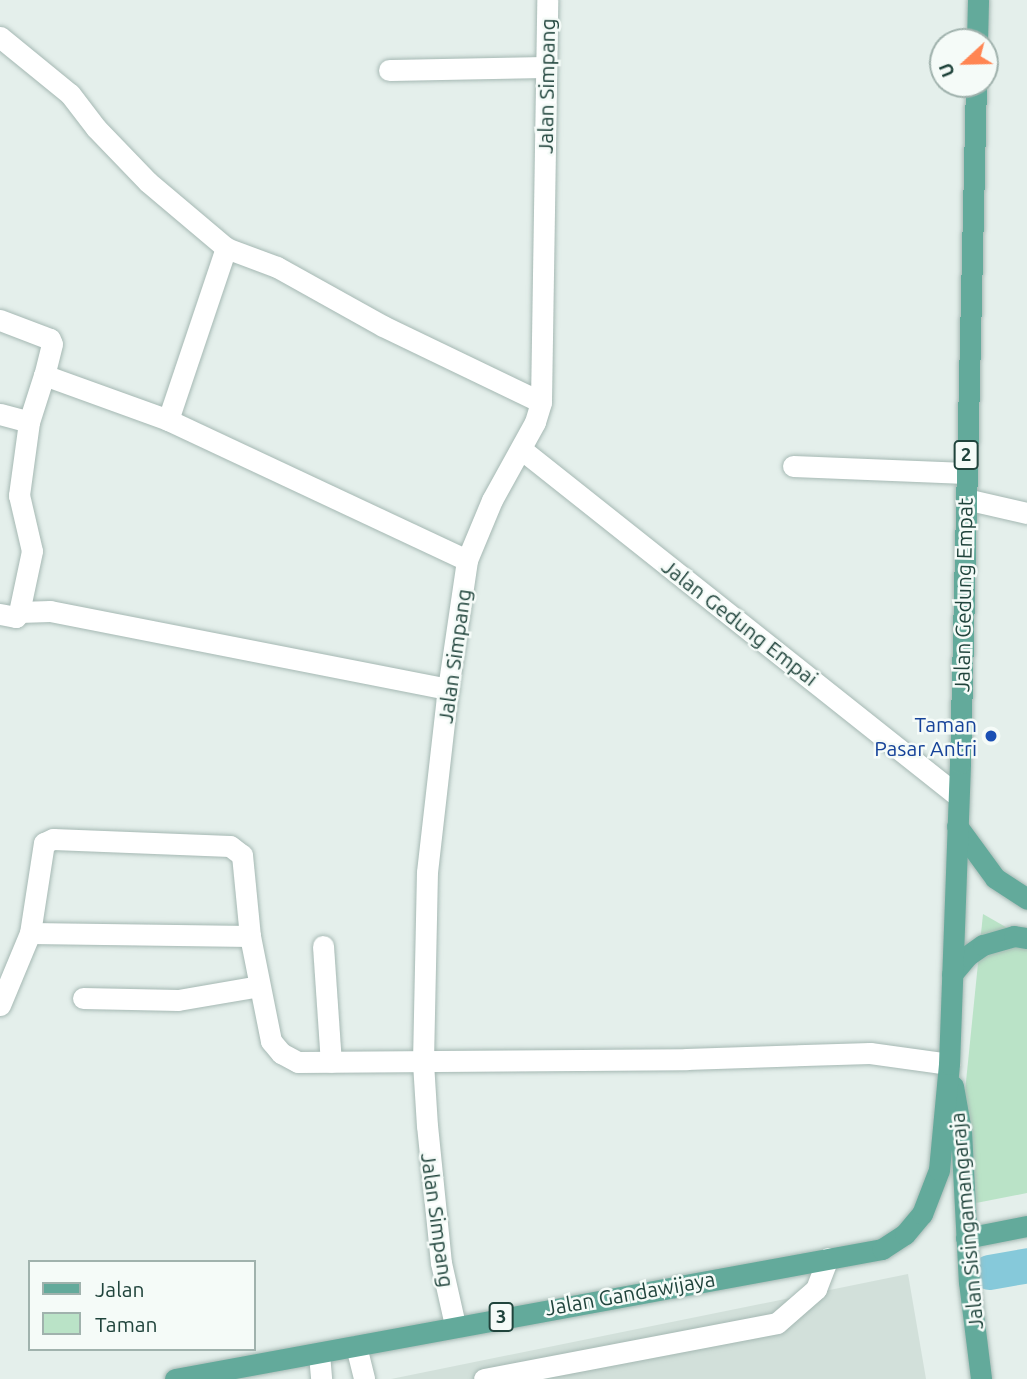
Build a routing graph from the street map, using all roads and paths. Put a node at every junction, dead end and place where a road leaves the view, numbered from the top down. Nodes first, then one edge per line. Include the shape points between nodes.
1 (547, 0) edge
2 (978, 0) edge
3 (977, 28) edge
4 (0, 37) edge
5 (546, 67) junction
6 (389, 70) dead end
7 (976, 98) edge
8 (226, 248) junction
9 (0, 320) edge
10 (44, 375) junction
11 (541, 402) junction
12 (0, 414) edge
13 (168, 420) junction
14 (29, 422) junction
15 (521, 449) junction
16 (793, 466) dead end
17 (966, 473) junction
18 (966, 499) junction
19 (1027, 513) edge
20 (467, 560) junction
21 (10, 613) edge
22 (448, 689) junction
23 (958, 796) junction
24 (957, 826) junction
25 (1027, 899) edge
26 (30, 933) junction
27 (250, 936) junction
28 (1027, 938) edge
29 (323, 946) dead end
30 (952, 974) junction
31 (259, 986) junction
32 (83, 998) dead end
33 (0, 1005) edge
34 (331, 1062) junction
35 (423, 1062) junction
36 (949, 1064) junction
37 (1027, 1226) edge
38 (966, 1238) junction
39 (828, 1258) junction
40 (455, 1325) junction
41 (356, 1346) junction
42 (319, 1354) junction
43 (175, 1379) edge
44 (321, 1379) edge
45 (364, 1379) edge
46 (484, 1379) edge
47 (981, 1379) edge

1 - 5 street, Jalan Simpang
2 - 3 main road
4 - 8 street via 70,94 149,182
5 - 6 street
5 - 11 street, Jalan Simpang
7 - 17 main road, Jalan Gedung Empat / 2
8 - 11 street via 277,267 427,348
8 - 13 street
9 - 10 street via 50,339
10 - 13 street
10 - 14 street
11 - 15 street, Jalan Simpang
12 - 14 street
13 - 20 street
14 - 21 street via 19,495 32,551
15 - 20 street, Jalan Simpang
15 - 23 street, Jalan Gedung Empai
16 - 17 street
17 - 18 main road, Jalan Gedung Empat / 2
18 - 19 street
18 - 23 main road, Jalan Gedung Empat / 2
20 - 22 street, Jalan Simpang
21 - 22 street via 50,611
22 - 35 street, Jalan Simpang via 427,872
23 - 24 main road, Jalan Gedung Empat / 2
24 - 25 main road via 995,878
24 - 30 main road, Jalan Gedung Empat / 2
26 - 27 street
26 - 27 street via 44,843 53,839 230,846 242,855
26 - 33 street
27 - 31 street
28 - 30 main road via 1014,936 984,945
29 - 34 street
30 - 36 main road, Jalan Gedung Empat / 2
31 - 32 street via 178,1000
31 - 34 street via 271,1041 281,1053 298,1062
34 - 35 street
35 - 36 street via 870,1053
35 - 40 street, Jalan Simpang via 432,1197
36 - 38 main road, Jalan Sisingamangaraja via 961,1131
36 - 39 main road, Jalan Gandawijaya / 3 via 939,1170 922,1214 905,1234 882,1249
37 - 38 main road
38 - 47 main road, Jalan Sisingamangaraja
39 - 40 main road, Jalan Gandawijaya / 3
39 - 46 street via 816,1289 777,1323
40 - 41 main road, Jalan Gandawijaya / 3
41 - 42 main road, Jalan Gandawijaya / 3
41 - 45 street
42 - 43 main road, Jalan Gandawijaya / 3
42 - 44 street

